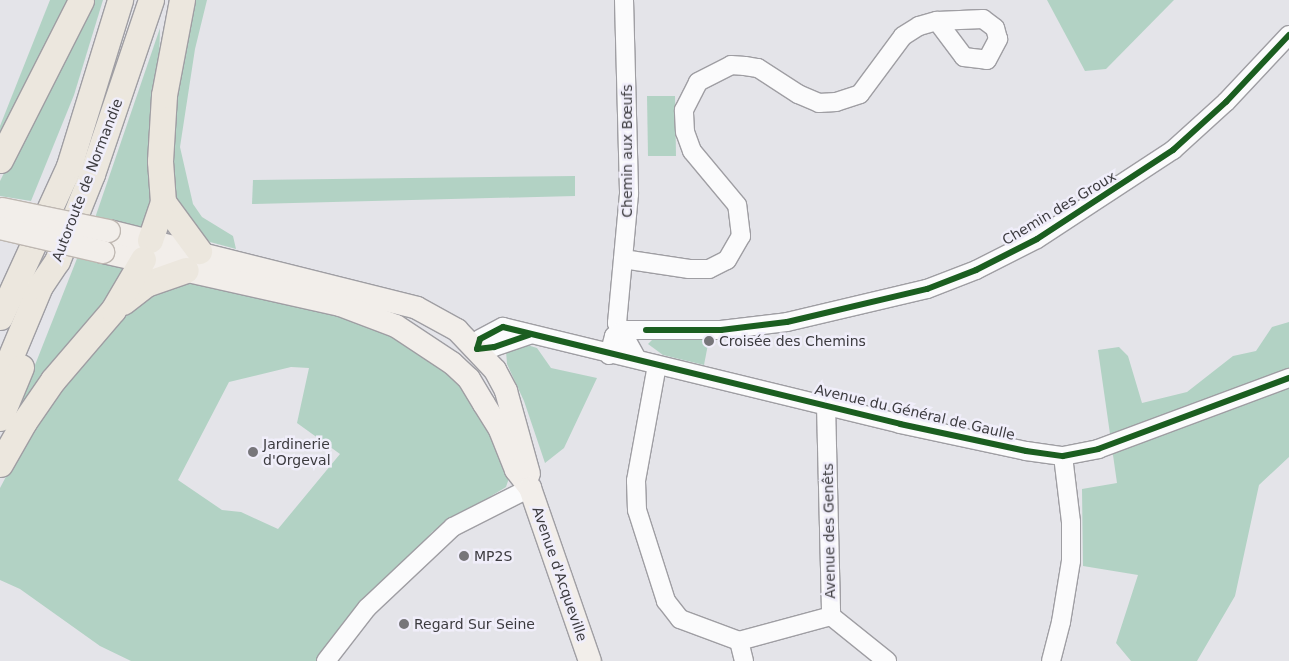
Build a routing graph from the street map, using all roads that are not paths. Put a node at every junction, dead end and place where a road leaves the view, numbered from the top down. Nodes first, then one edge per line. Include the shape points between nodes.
1 (82, 0) edge
2 (120, 0) edge
3 (151, 0) edge
4 (182, 0) edge
5 (624, 0) edge
6 (937, 21) dead end
7 (1289, 35) edge
8 (0, 160) edge
9 (163, 202) junction
10 (1, 215) edge
11 (147, 250) junction
12 (623, 259) junction
13 (57, 261) junction
14 (193, 261) junction
15 (113, 310) junction
16 (0, 317) edge
17 (396, 326) junction
18 (477, 349) junction
19 (623, 349) junction
20 (657, 365) junction
21 (464, 373) junction
22 (1289, 378) edge
23 (0, 382) edge
24 (826, 405) junction
25 (0, 418) edge
26 (1063, 456) junction
27 (0, 464) edge
28 (530, 488) junction
29 (831, 616) junction
30 (739, 641) junction
31 (326, 661) edge
32 (590, 661) edge
33 (744, 661) edge
34 (887, 661) edge
35 (1051, 661) edge

1 - 8 highway
2 - 16 highway, Autoroute de Normandie via 69,166
3 - 13 highway, Autoroute de Normandie via 92,174
4 - 9 highway via 164,95 160,161
5 - 12 street, Chemin aux Bœufs via 629,194
6 - 12 street via 919,26 903,36 860,94 836,102 819,103 798,94 758,68 745,66 731,65 698,82 684,110 686,132 692,151 737,205 741,236 727,260 710,269
7 - 19 street, Chemin des Groux via 1226,102 1173,150 1037,239 976,270 927,289 787,322 720,330 646,330
9 - 11 highway
9 - 14 highway
10 - 11 main road, bridge
11 - 14 main road
11 - 15 highway
12 - 19 street, Chemin aux Bœufs via 616,323
13 - 23 highway, Autoroute de Normandie via 40,286
13 - 25 highway via 52,291
14 - 15 highway via 146,284
14 - 17 main road via 340,305
14 - 18 main road via 417,308 457,330
15 - 27 highway via 54,380
17 - 18 main road via 417,327 456,354
17 - 21 main road
18 - 19 street, Avenue du Général de Gaulle via 494,347 529,334
18 - 21 main road
18 - 28 main road via 506,392 529,465
19 - 20 street, Avenue du Général de Gaulle
20 - 24 street, Avenue du Général de Gaulle
20 - 30 street via 636,481 637,510 666,601 680,619
21 - 28 main road via 500,430 516,470
22 - 26 street, Avenue du Général de Gaulle via 1098,449
24 - 26 street, Avenue du Général de Gaulle via 900,424
24 - 29 street, Avenue des Genêts
26 - 35 street via 1072,522 1071,562
28 - 31 street via 454,527 367,608
28 - 32 main road, Avenue d'Acqueville
29 - 30 street
29 - 34 street, Avenue des Genêts
30 - 33 street

